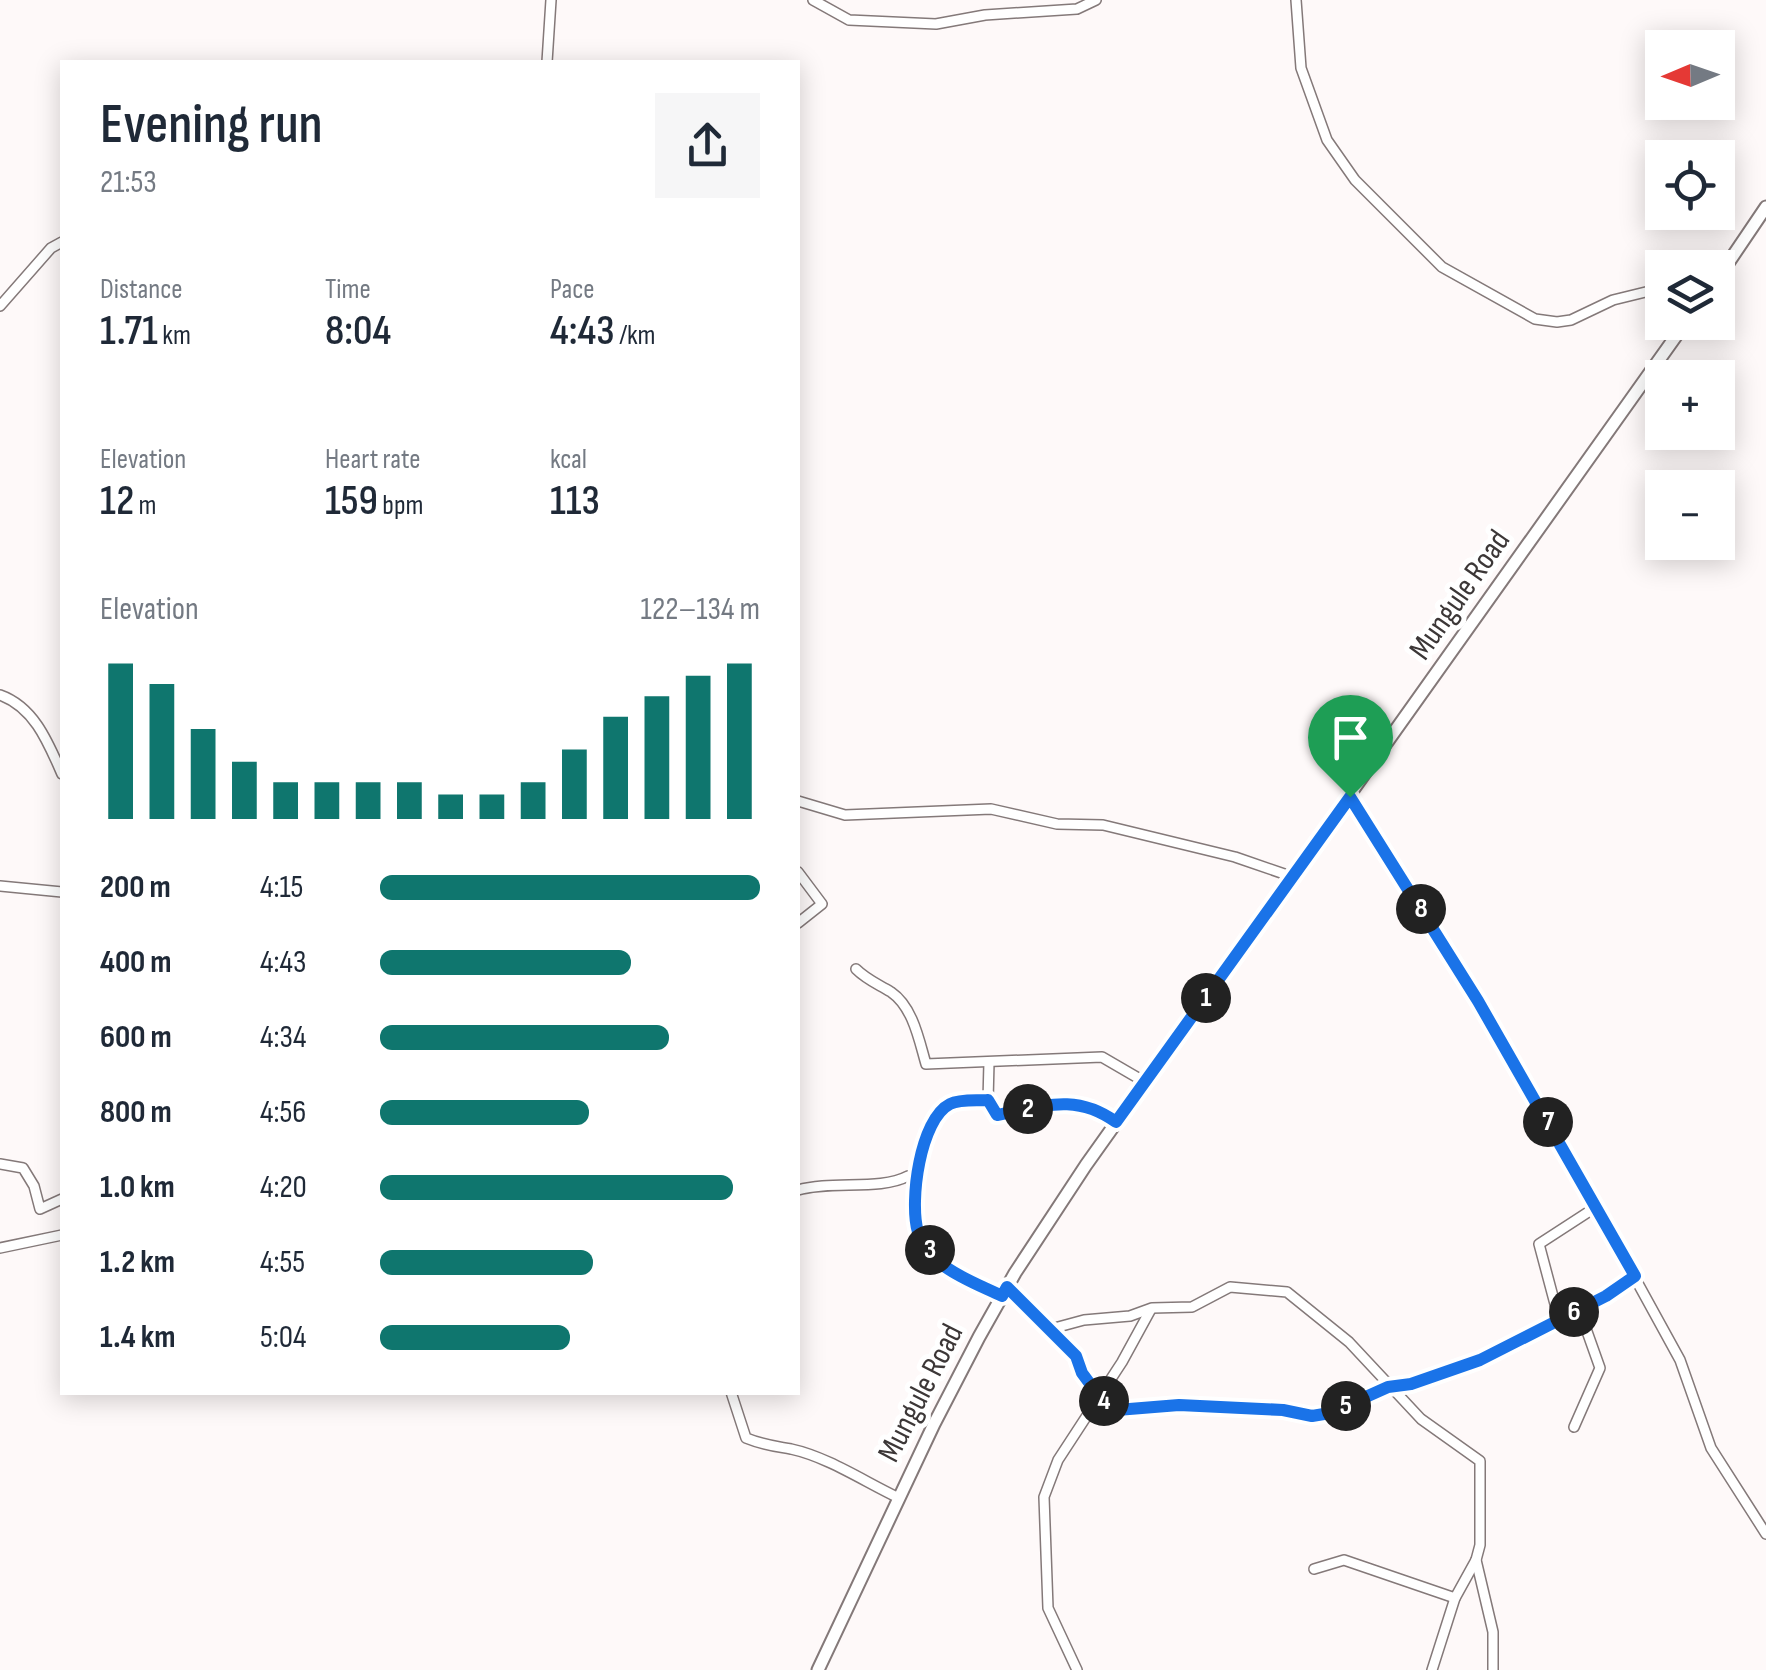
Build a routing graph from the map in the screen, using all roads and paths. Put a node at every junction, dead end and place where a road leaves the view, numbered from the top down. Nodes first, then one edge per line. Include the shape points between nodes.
1 (551, 0) edge
2 (812, 0) edge
3 (1096, 0) edge
4 (1296, 0) edge
5 (548, 60) edge
6 (1766, 207) edge
7 (60, 243) edge
8 (1735, 253) edge
9 (1645, 292) edge
10 (0, 306) edge
11 (1673, 340) edge
12 (0, 695) edge
13 (60, 769) edge
14 (1350, 797) junction
15 (800, 802) edge
16 (800, 875) edge
17 (1292, 878) junction
18 (0, 886) edge
19 (60, 892) edge
20 (800, 922) edge
21 (856, 970) dead end
22 (989, 1062) junction
23 (1146, 1082) junction
24 (988, 1100) junction
25 (1116, 1122) junction
26 (0, 1164) edge
27 (916, 1178) junction
28 (800, 1190) edge
29 (60, 1200) edge
30 (1596, 1207) junction
31 (60, 1235) edge
32 (0, 1248) edge
33 (1635, 1276) junction
34 (1005, 1292) junction
35 (1152, 1308) junction
36 (1579, 1309) junction
37 (1559, 1319) junction
38 (1046, 1330) junction
39 (1388, 1387) junction
40 (732, 1395) edge
41 (1099, 1396) junction
42 (1574, 1427) dead end
43 (899, 1498) junction
44 (1766, 1534) edge
45 (1476, 1560) junction
46 (1314, 1568) dead end
47 (1456, 1598) junction
48 (818, 1670) edge
49 (1077, 1670) edge
50 (1432, 1670) edge
51 (1492, 1670) edge

1 - 5 street
2 - 3 street via 849,20 936,24 1077,9
4 - 9 street via 1301,68 1327,140 1355,180 1442,267 1535,320 1557,322
6 - 8 street
7 - 10 street
11 - 14 street, Mungule Road
12 - 13 street via 17,701 44,733
14 - 17 street, Mungule Road
14 - 30 street
15 - 17 street via 845,815 991,809 1057,824 1103,824
16 - 20 street via 822,904
17 - 23 street, Mungule Road
18 - 19 street
21 - 22 street via 895,994 916,1026 926,1064
22 - 23 street via 1102,1057
22 - 24 street
23 - 25 street, Mungule Road
24 - 25 street via 997,1115 1078,1102
24 - 27 street via 953,1102 936,1114
25 - 34 street, Mungule Road
26 - 29 street via 23,1168 40,1209
27 - 28 street
27 - 34 street via 918,1232 928,1248 944,1268
30 - 33 street
30 - 37 street via 1539,1244
31 - 32 street
33 - 36 street
33 - 44 street via 1680,1360 1711,1448
34 - 38 street
34 - 43 street, Mungule Road
35 - 38 street
35 - 39 street via 1192,1307 1230,1286 1287,1292 1349,1342
35 - 41 street
36 - 37 street
36 - 42 street via 1600,1368
37 - 39 street via 1472,1363
38 - 41 street via 1076,1356
39 - 41 street via 1312,1416 1179,1405 1117,1410
39 - 45 street via 1480,1461
40 - 43 street via 746,1438 791,1449
41 - 49 street via 1058,1460 1044,1497 1048,1608
43 - 48 street, Mungule Road
45 - 47 street
45 - 51 street via 1493,1632
46 - 47 street via 1344,1560
47 - 50 street

